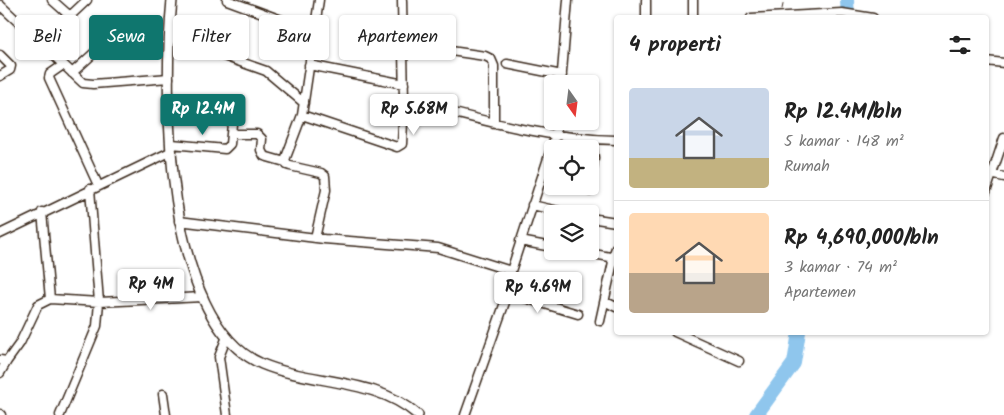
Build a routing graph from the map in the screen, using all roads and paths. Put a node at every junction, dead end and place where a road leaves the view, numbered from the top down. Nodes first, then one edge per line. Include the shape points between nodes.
1 (52, 0) edge
2 (87, 0) edge
3 (172, 0) edge
4 (227, 0) edge
5 (319, 0) edge
6 (402, 0) edge
7 (568, 0) edge
8 (646, 0) edge
9 (693, 0) edge
10 (0, 5) edge
11 (268, 15) edge
12 (317, 15) edge
13 (403, 15) edge
14 (646, 15) edge
15 (694, 15) edge
16 (805, 15) edge
17 (863, 15) edge
18 (170, 37) junction
19 (456, 52) edge
20 (0, 55) edge
21 (89, 58) edge
22 (310, 60) edge
23 (404, 60) edge
24 (989, 61) edge
25 (1004, 63) edge
26 (63, 64) junction
27 (507, 64) dead end
28 (309, 65) junction
29 (72, 74) junction
30 (562, 75) joint
31 (0, 76) edge
32 (169, 78) junction
33 (404, 84) junction
34 (404, 100) junction
35 (304, 102) junction
36 (302, 115) junction
37 (232, 124) dead end
38 (494, 124) junction
39 (556, 130) edge
40 (231, 134) junction
41 (556, 134) junction
42 (1004, 138) edge
43 (592, 140) edge
44 (599, 140) edge
45 (614, 140) edge
46 (172, 147) junction
47 (1002, 150) edge
48 (285, 162) junction
49 (990, 174) edge
50 (1004, 177) edge
51 (94, 187) junction
52 (532, 205) junction
53 (544, 208) edge
54 (42, 212) junction
55 (599, 219) edge
56 (180, 222) junction
57 (614, 222) edge
58 (0, 234) edge
59 (315, 238) junction
60 (520, 241) junction
61 (544, 246) edge
62 (614, 254) edge
63 (599, 256) edge
64 (612, 259) junction
65 (511, 271) junction
66 (509, 291) junction
67 (203, 297) junction
68 (50, 298) junction
69 (99, 302) junction
70 (606, 302) junction
71 (614, 305) edge
72 (578, 314) dead end
73 (600, 321) dead end
74 (681, 335) edge
75 (226, 339) junction
76 (3, 360) edge
77 (740, 361) dead end
78 (0, 374) edge
79 (163, 394) dead end
80 (60, 415) edge
81 (166, 415) edge
82 (227, 415) edge
83 (418, 415) edge
84 (465, 415) edge

1 - 2 street via 70,16
3 - 18 street
4 - 11 street
5 - 12 street
6 - 13 street
7 - 30 street
8 - 14 street
9 - 15 street
10 - 26 street
16 - 17 street
18 - 32 street
18 - 35 street via 266,71
19 - 38 street via 485,56 494,66
20 - 31 street via 11,66
21 - 29 street
22 - 28 street
23 - 33 street
24 - 25 street
26 - 29 street
26 - 51 street via 49,78
27 - 30 street
28 - 33 street
28 - 35 street
29 - 32 street via 87,84
32 - 46 street
33 - 34 street
34 - 36 street via 403,141 397,147
34 - 38 street
35 - 36 street
36 - 48 street
37 - 40 street
38 - 41 street
39 - 41 street
40 - 46 street via 230,144 225,149
40 - 48 street via 257,134 262,139 264,156
41 - 43 street
41 - 52 street
42 - 47 street
44 - 45 street
46 - 51 street
46 - 56 street
47 - 49 street
48 - 59 street via 325,176 326,190
49 - 50 street
51 - 54 street
51 - 69 street
52 - 53 street
52 - 60 street
54 - 58 street
54 - 68 street
55 - 57 street
56 - 59 street
56 - 67 street
59 - 65 street via 438,248
60 - 61 street
60 - 65 street
62 - 64 street
63 - 64 street
64 - 70 street via 614,267
65 - 66 street
66 - 72 street
66 - 84 street
67 - 69 street
67 - 75 street
68 - 69 street
68 - 76 street via 38,305 20,343
69 - 80 street via 94,337
70 - 71 street
70 - 73 street
74 - 77 street
75 - 82 street via 218,357
75 - 83 street via 263,364 376,392 395,399
76 - 78 street
79 - 81 street

